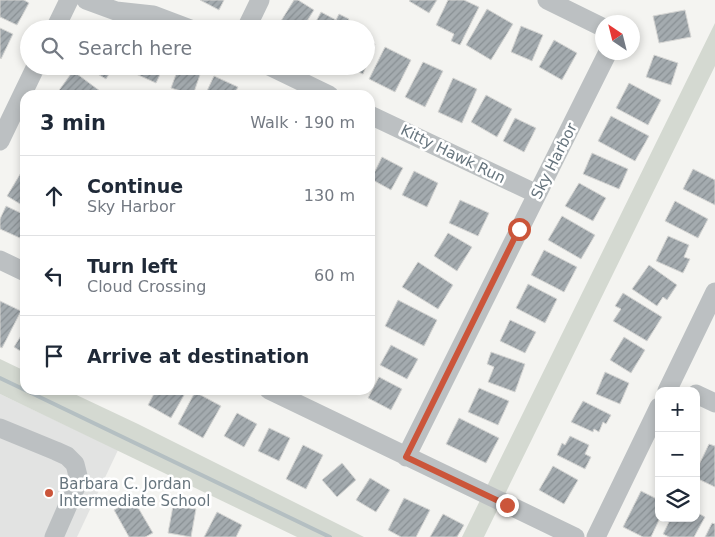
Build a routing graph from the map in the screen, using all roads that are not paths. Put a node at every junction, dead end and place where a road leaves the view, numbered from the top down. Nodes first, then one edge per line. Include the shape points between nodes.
1 (69, 0) edge
2 (86, 0) edge
3 (260, 0) edge
4 (547, 0) edge
5 (59, 20) edge
6 (166, 20) edge
7 (250, 20) edge
8 (595, 24) edge
9 (604, 60) edge
10 (32, 75) edge
11 (288, 75) edge
12 (25, 90) edge
13 (319, 90) edge
14 (20, 100) edge
15 (375, 117) edge
16 (0, 142) edge
17 (536, 194) junction
18 (0, 260) edge
19 (20, 270) edge
20 (715, 292) edge
21 (669, 386) edge
22 (279, 395) edge
23 (700, 396) edge
24 (715, 403) edge
25 (655, 416) edge
26 (0, 428) edge
27 (406, 457) junction
28 (54, 537) edge
29 (575, 537) edge
30 (596, 537) edge

1 - 5 street
2 - 6 street via 116,11 153,15
3 - 7 street
4 - 8 street
9 - 17 street, Sky Harbor
10 - 12 street
11 - 13 street
14 - 16 street
15 - 17 street, Kitty Hawk Run
17 - 27 street, Sky Harbor
18 - 19 street
20 - 21 street
22 - 27 street
23 - 24 street
25 - 30 street
26 - 28 street via 56,450 75,464 79,480
27 - 29 street

